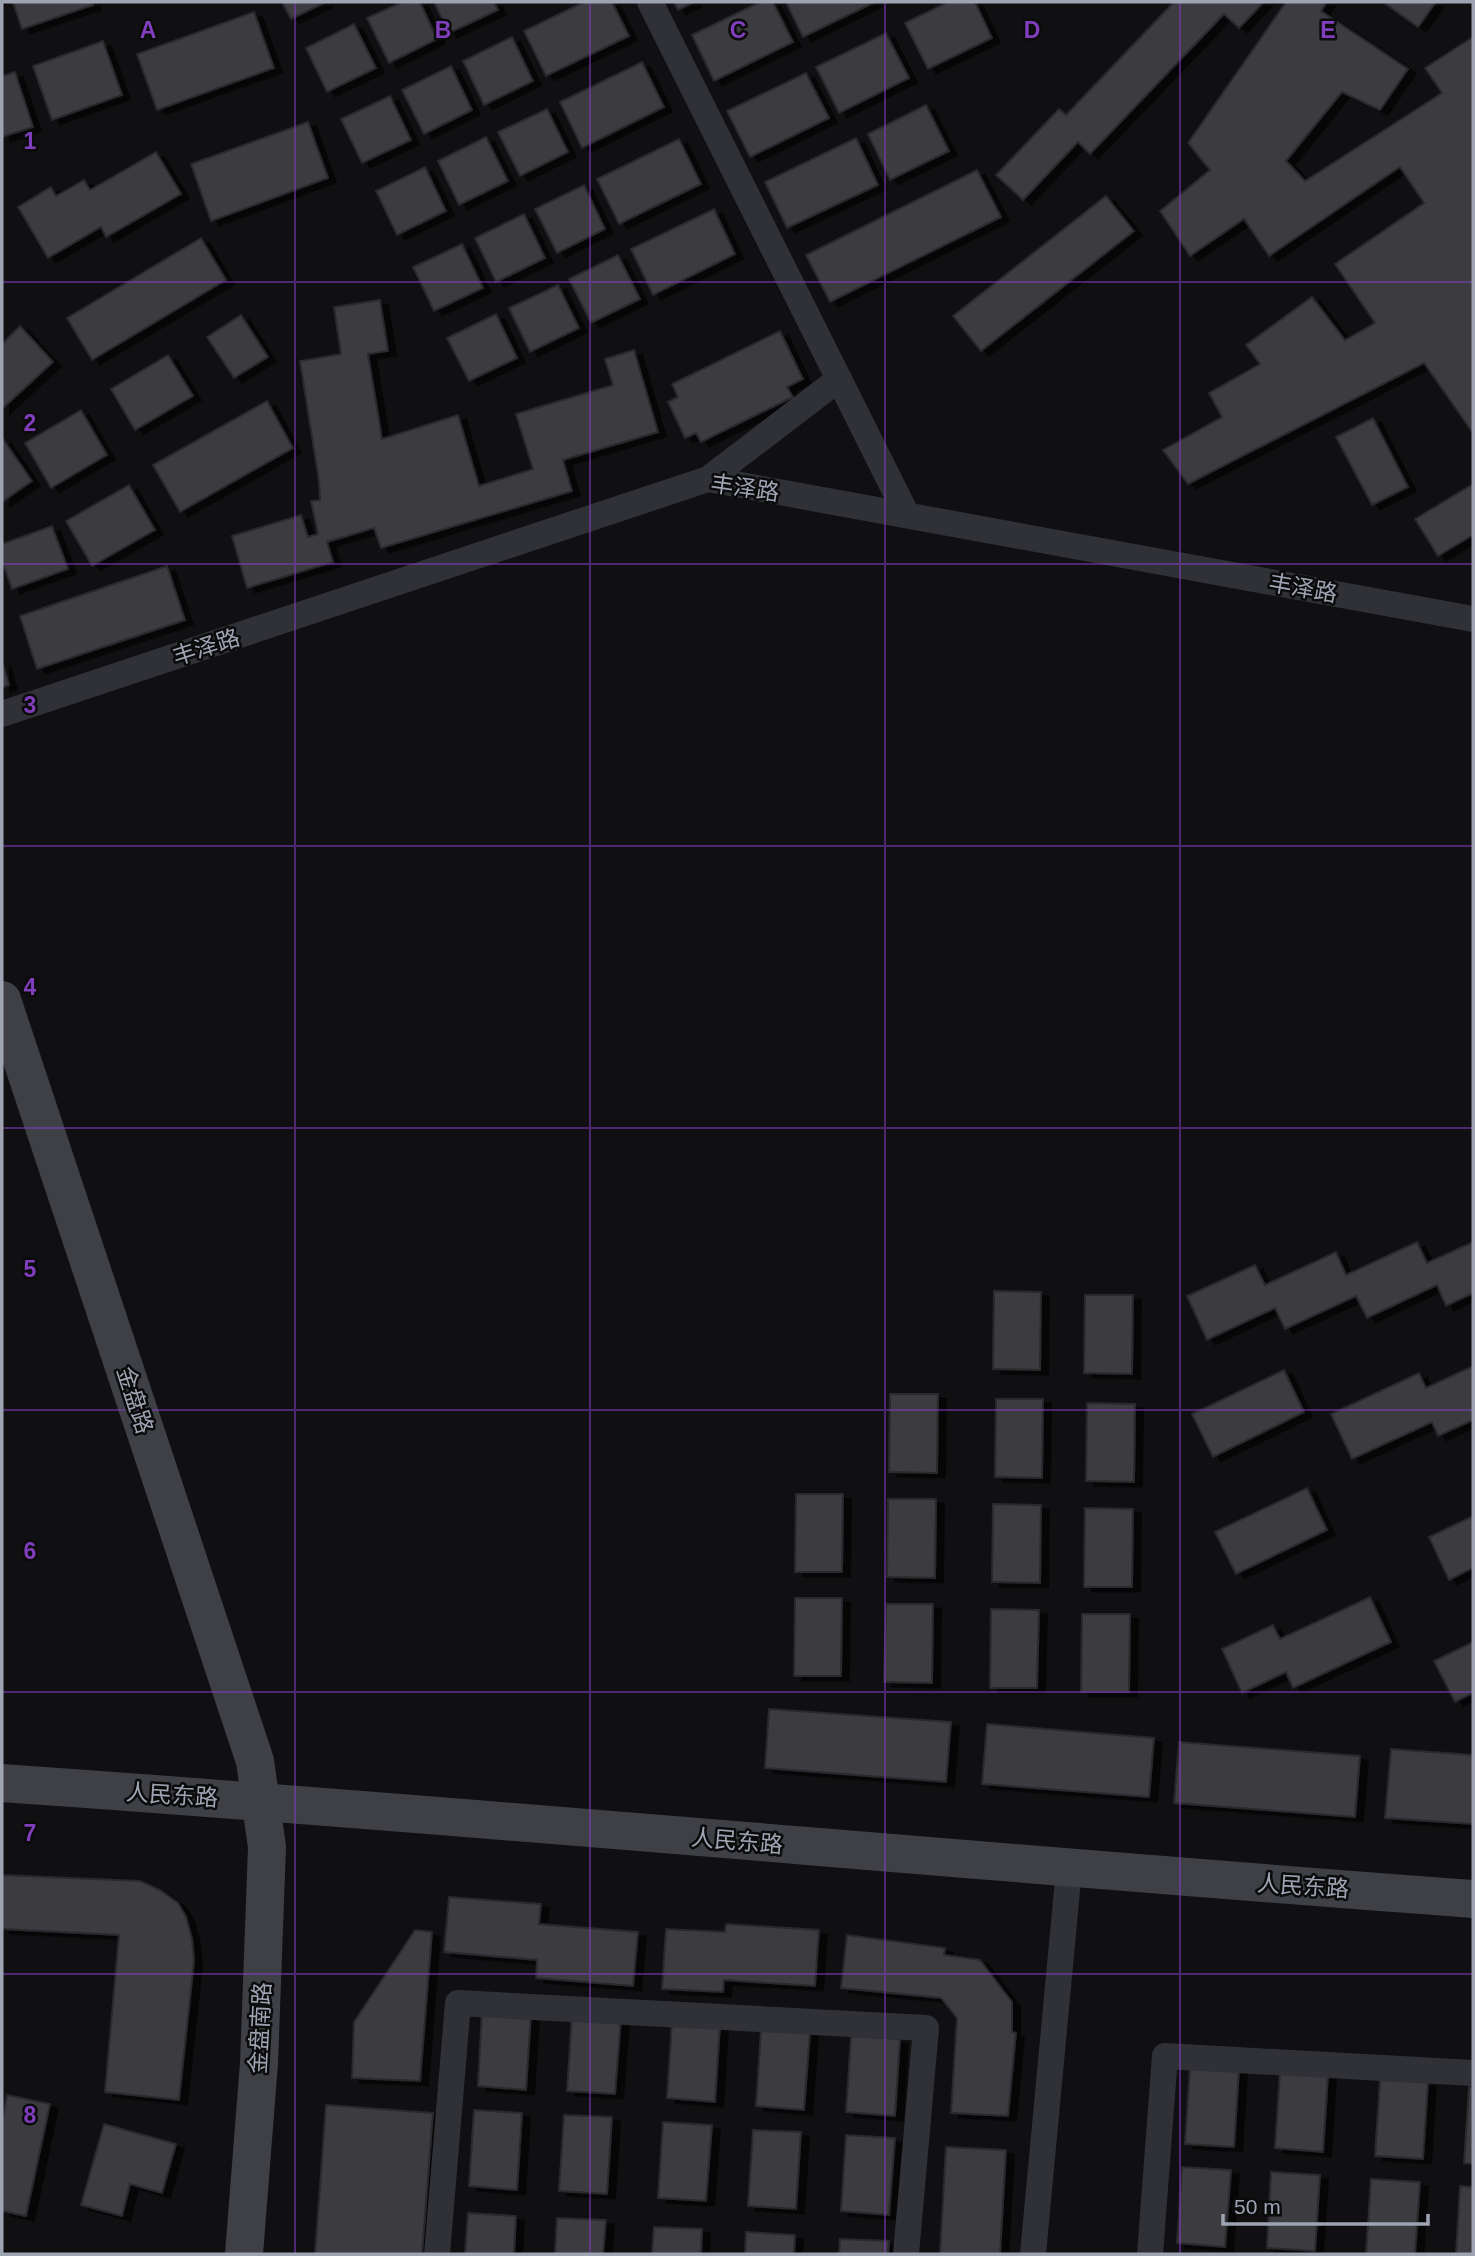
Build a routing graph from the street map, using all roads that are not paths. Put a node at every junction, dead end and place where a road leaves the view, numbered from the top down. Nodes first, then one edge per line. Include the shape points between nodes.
1 (650, 2) edge
2 (839, 379) junction
3 (709, 479) junction
4 (907, 515) junction
5 (1473, 619) edge
6 (2, 715) edge
7 (2, 1000) edge
8 (2, 1783) edge
9 (263, 1801) junction
10 (1069, 1869) junction
11 (1473, 1899) edge
12 (1473, 2073) edge
13 (244, 2254) edge
14 (437, 2254) edge
15 (906, 2254) edge
16 (1034, 2254) edge
17 (1150, 2254) edge

1 - 2 street
2 - 3 street
2 - 4 street
3 - 4 street, 丰泽路
3 - 6 street, 丰泽路
4 - 5 street, 丰泽路
7 - 9 main road, 金盘路 via 256,1761
8 - 9 main road, 人民东路
9 - 10 main road, 人民东路
9 - 13 main road, 金盘南路 via 267,1847 259,2063
10 - 11 main road, 人民东路
10 - 16 street
12 - 17 street via 1165,2056
14 - 15 street via 458,2003 926,2028

